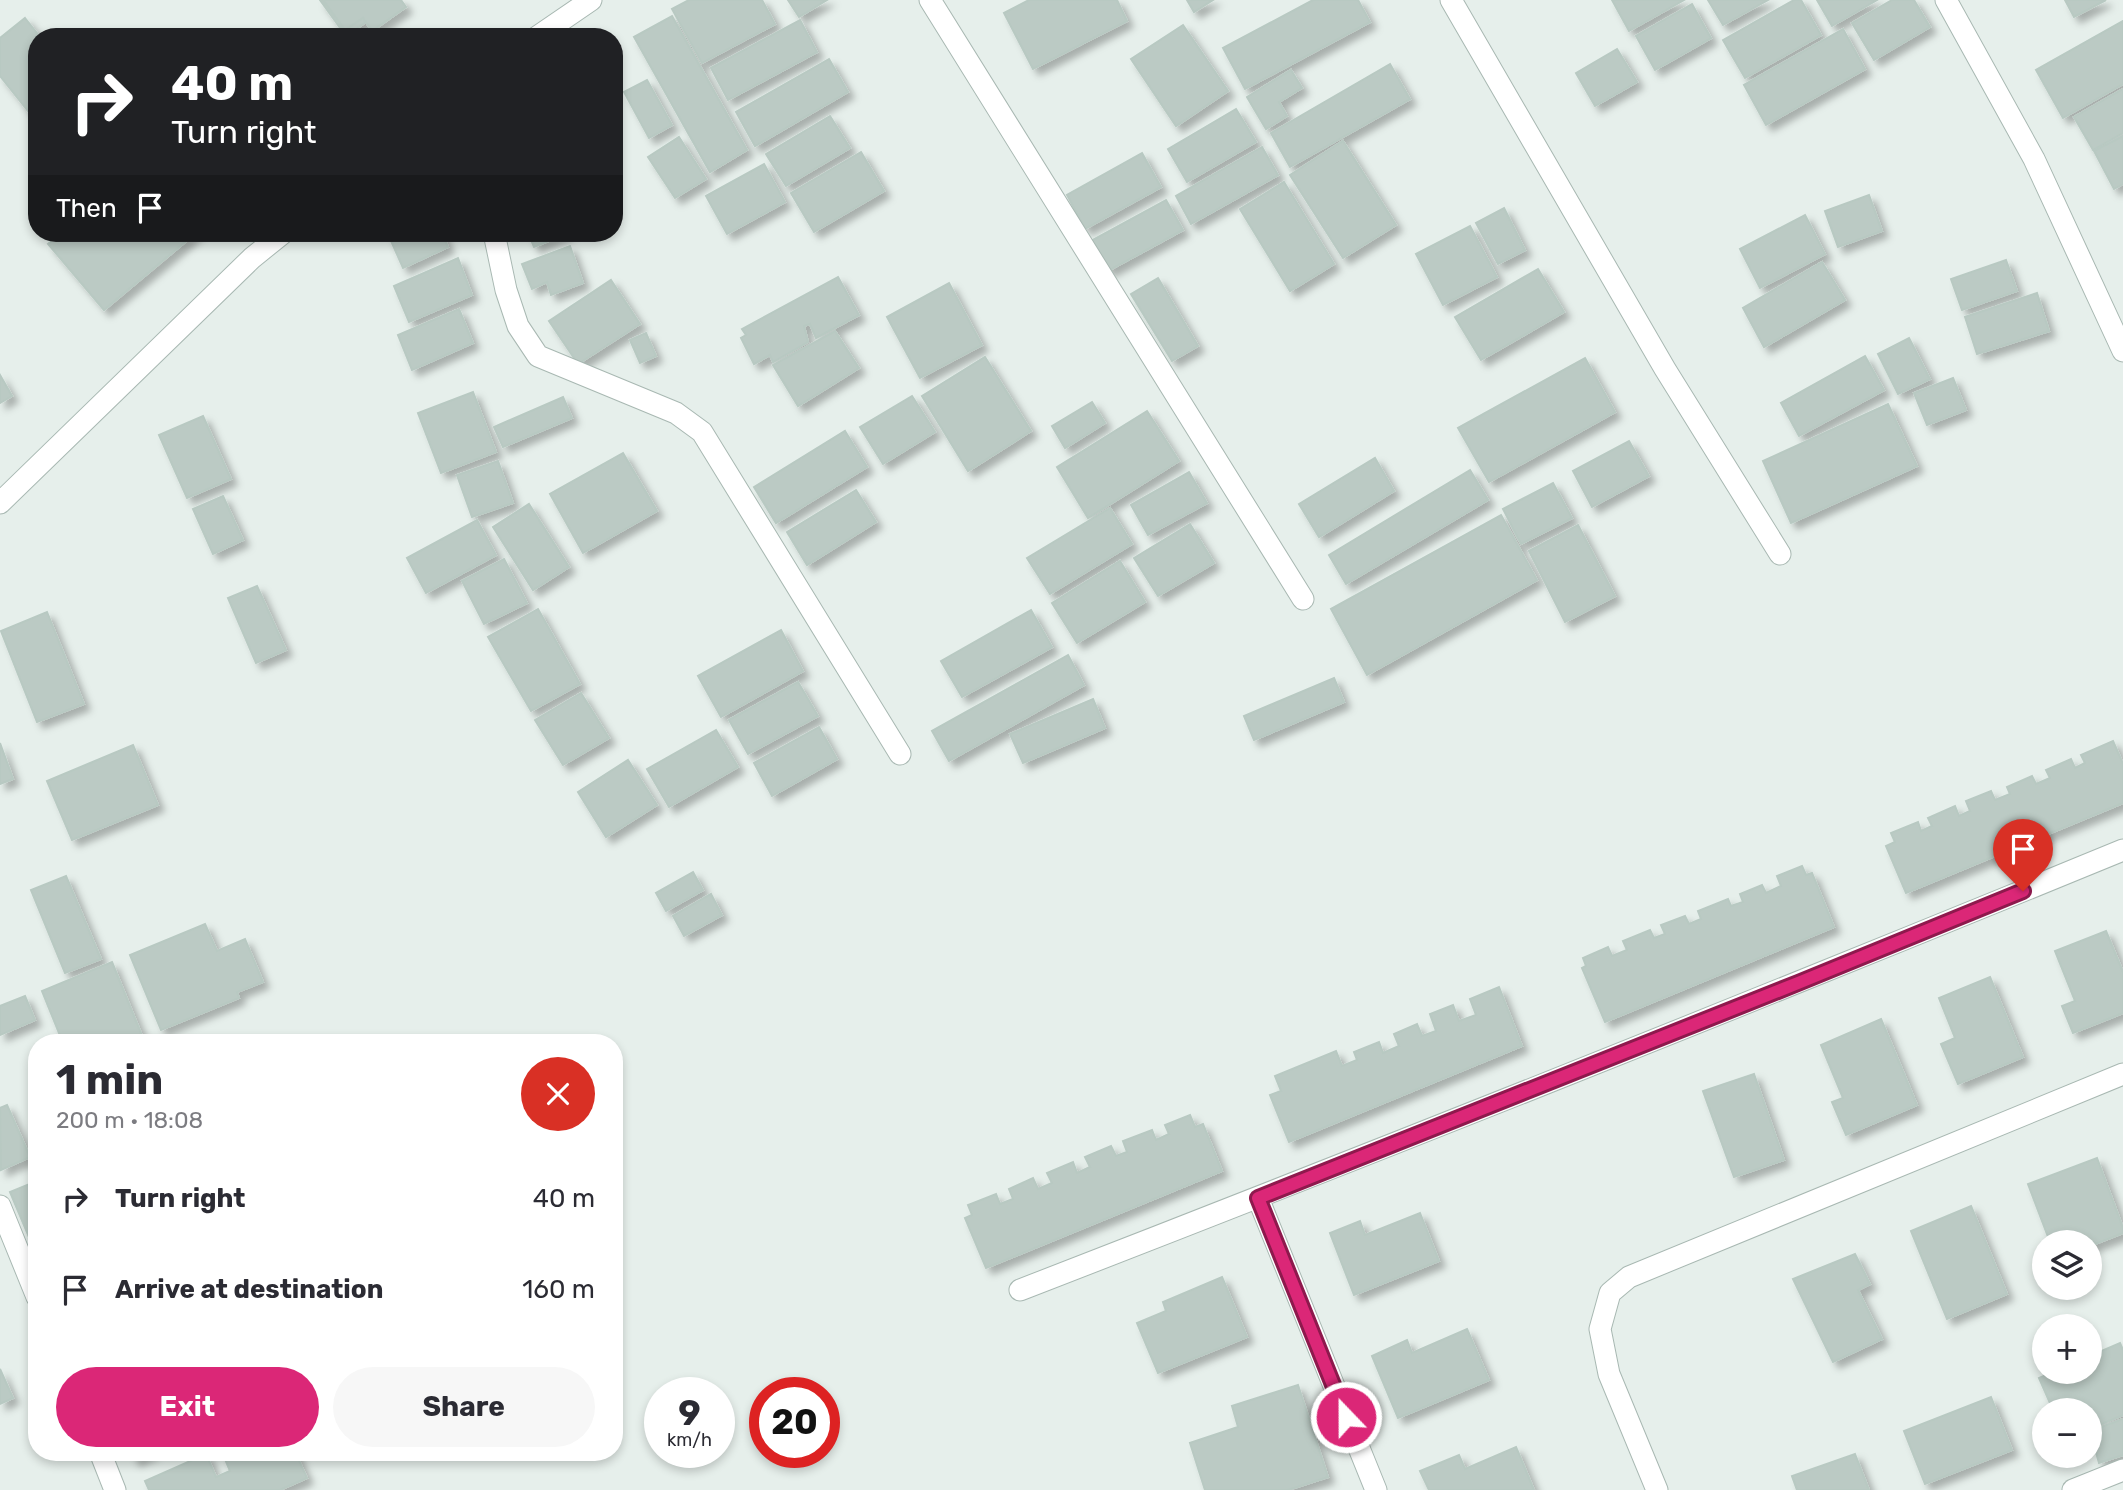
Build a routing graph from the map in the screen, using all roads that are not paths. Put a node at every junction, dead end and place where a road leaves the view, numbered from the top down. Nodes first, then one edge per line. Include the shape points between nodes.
1 (591, 0) edge
2 (930, 0) edge
3 (1451, 0) edge
4 (1946, 0) edge
5 (550, 28) edge
6 (272, 242) edge
7 (496, 242) edge
8 (2123, 351) edge
9 (0, 503) edge
10 (1780, 554) dead end
11 (1303, 599) dead end
12 (900, 754) dead end
13 (2123, 850) edge
14 (2123, 1074) edge
15 (1258, 1198) junction
16 (0, 1206) edge
17 (28, 1275) edge
18 (1020, 1290) dead end
19 (104, 1461) edge
20 (2123, 1470) edge
21 (115, 1490) edge
22 (1376, 1490) edge
23 (1657, 1490) edge
24 (2073, 1490) edge

1 - 5 street
2 - 11 street
3 - 10 street via 1665,369
4 - 8 street via 2034,159
6 - 9 street
7 - 12 street via 518,327 538,356 677,413 702,432
13 - 15 street
14 - 23 street via 1629,1277 1609,1293 1600,1329 1609,1374
15 - 18 street
15 - 22 street
16 - 17 street
19 - 21 street
20 - 24 street

